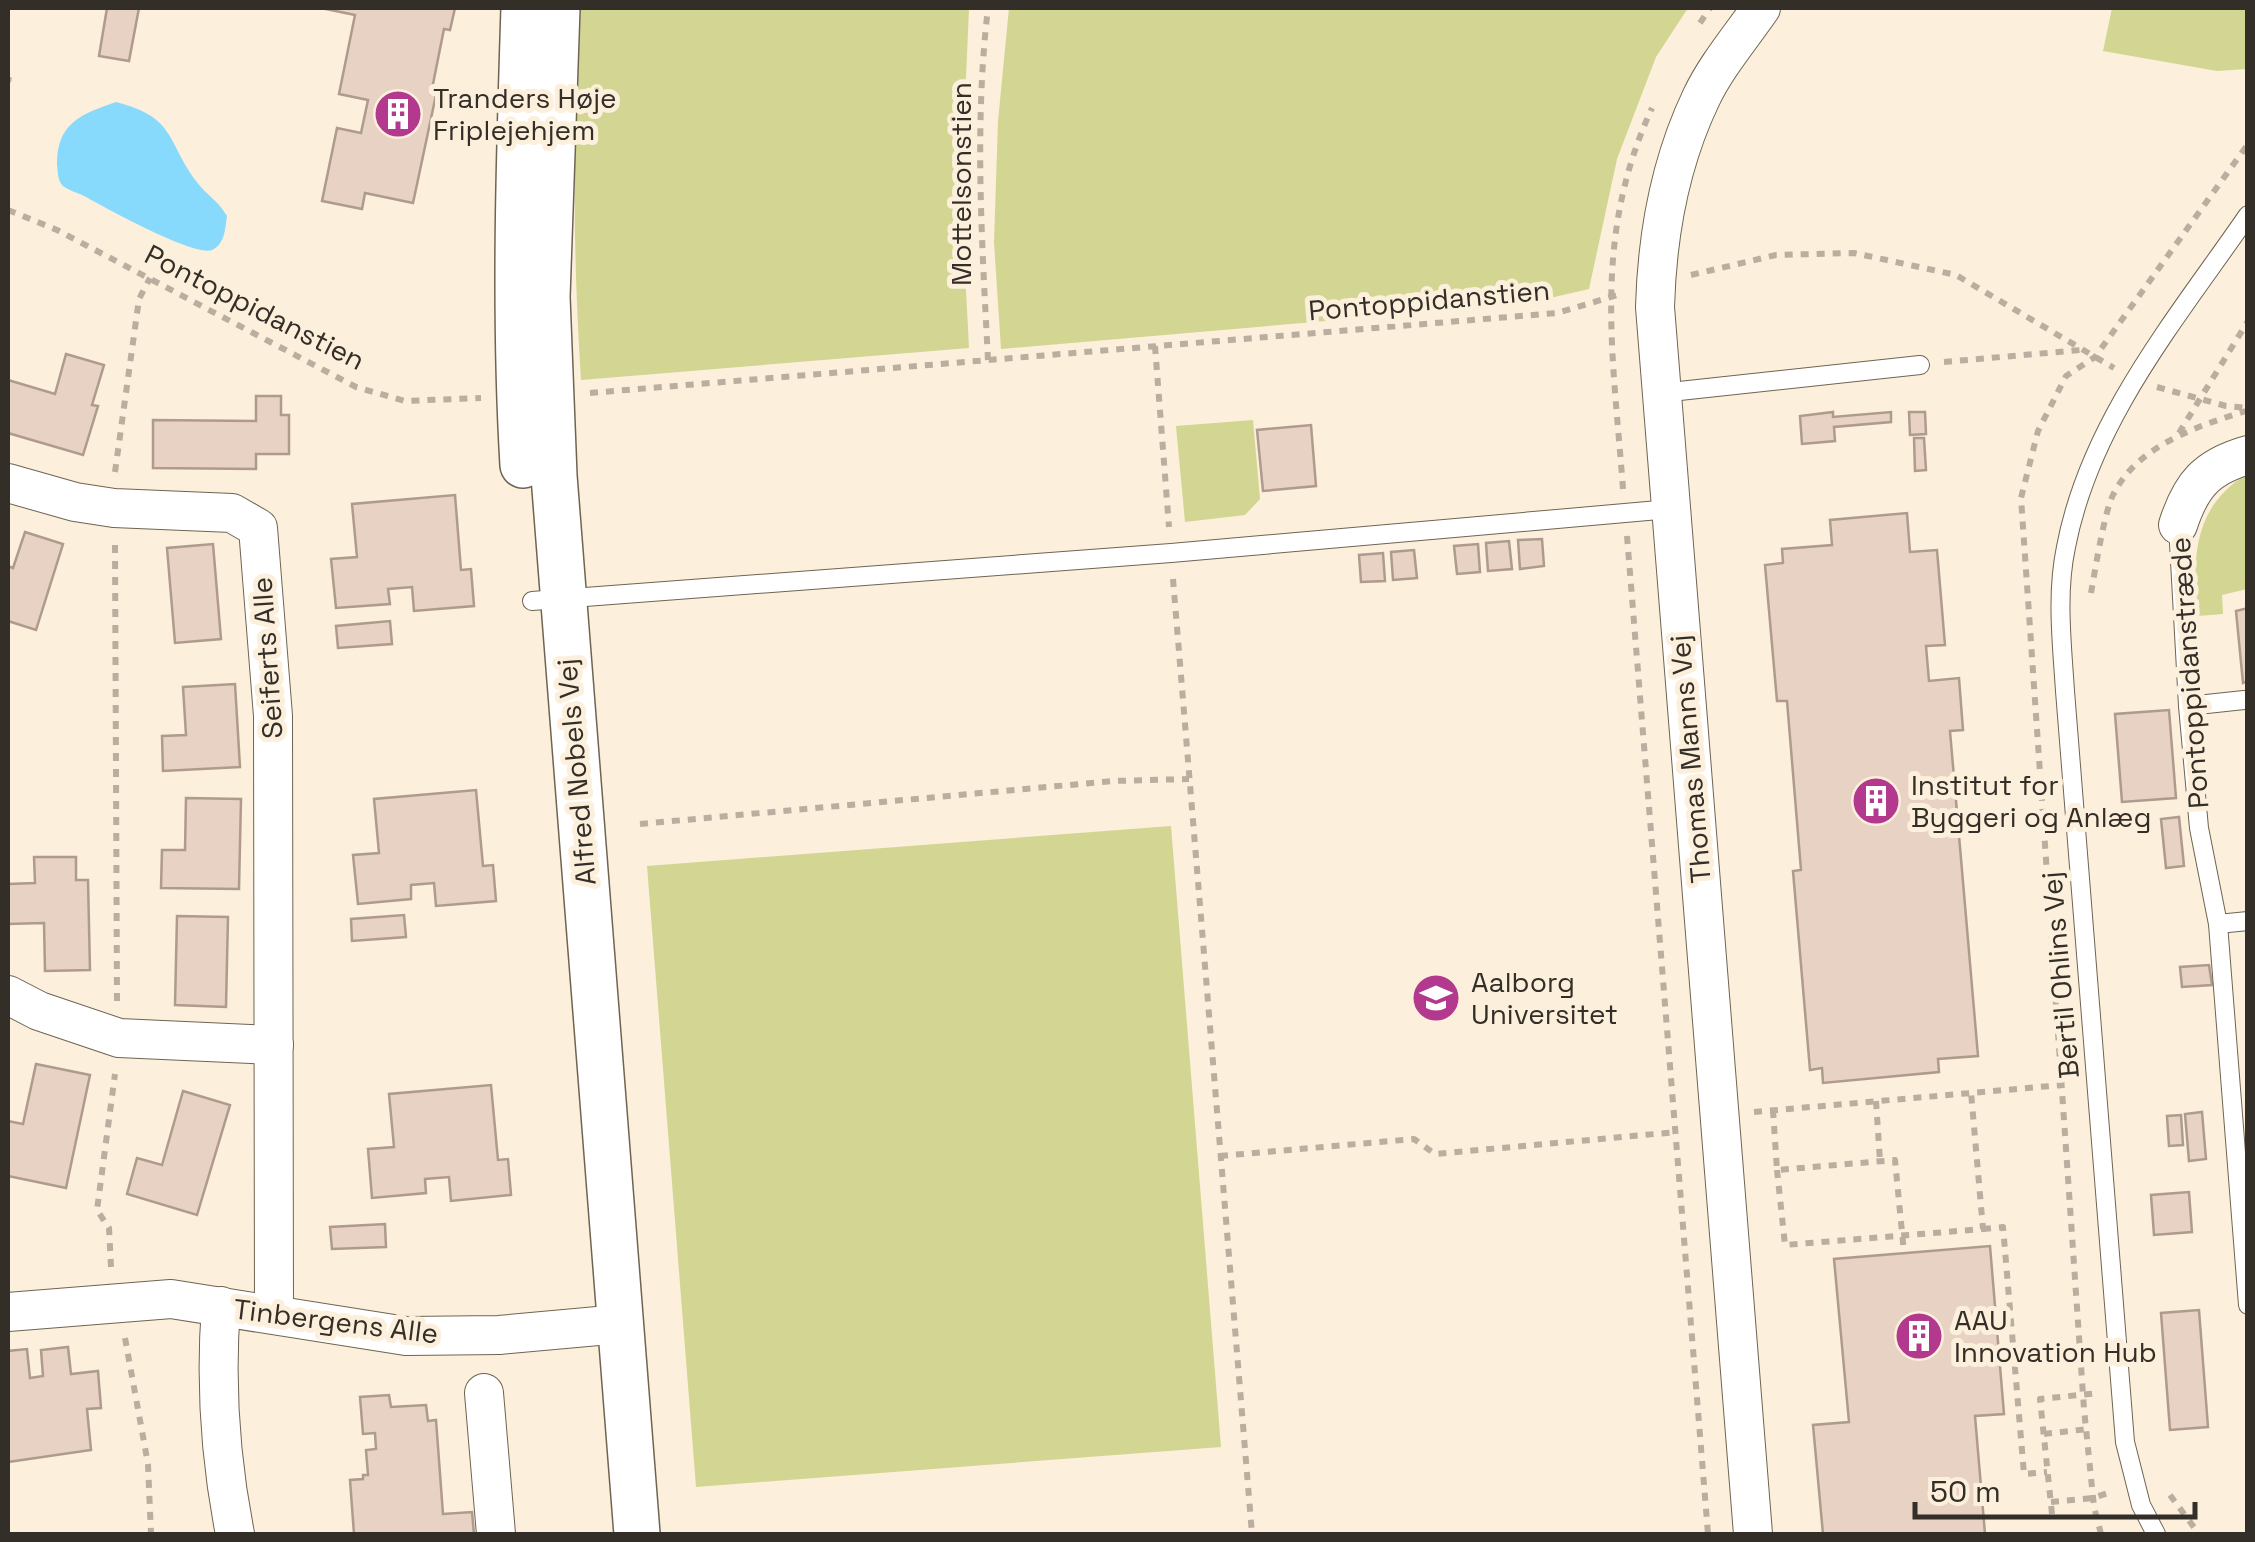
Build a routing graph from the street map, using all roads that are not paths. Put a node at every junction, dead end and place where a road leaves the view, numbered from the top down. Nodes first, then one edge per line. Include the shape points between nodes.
1 (524, 8) edge
2 (556, 8) edge
3 (1761, 8) edge
4 (2248, 215) edge
5 (1920, 365) road end
6 (1660, 393) junction
7 (2248, 455) edge
8 (8, 483) edge
9 (1670, 509) junction
10 (2178, 525) joint
11 (547, 600) junction
12 (2244, 700) dead end
13 (2188, 706) junction
14 (2248, 921) edge
15 (2218, 924) junction
16 (8, 995) edge
17 (274, 1045) junction
18 (2246, 1270) edge
19 (2248, 1305) edge
20 (221, 1306) junction
21 (8, 1312) edge
22 (274, 1314) junction
23 (605, 1325) junction
24 (484, 1392) dead end
25 (235, 1534) edge
26 (496, 1534) edge
27 (606, 1534) edge
28 (638, 1534) edge
29 (1753, 1534) edge
30 (2156, 1534) edge

1 - 11 street, Alfred Nobels Vej via 517,368
2 - 11 street, Alfred Nobels Vej
3 - 6 street, Thomas Manns Vej via 1702,95 1665,206 1655,284
4 - 30 lane, Bertil Ohlins Vej via 2107,430 2066,547 2060,597 2125,1442
5 - 6 lane
6 - 9 street, Thomas Manns Vej
7 - 10 street, Pontoppidanstræde via 2204,476 2187,497
8 - 17 street, Seiferts Alle via 114,508 232,513 258,528 273,716
9 - 11 lane
9 - 29 street, Thomas Manns Vej
10 - 13 lane, Pontoppidanstræde
11 - 23 street, Alfred Nobels Vej
12 - 13 lane
13 - 15 lane, Pontoppidanstræde
14 - 15 lane
15 - 18 lane, Pontoppidanstræde
16 - 17 street via 119,1038
17 - 22 street, Seiferts Alle
18 - 19 lane, Pontoppidanstræde
20 - 21 street via 171,1298
20 - 22 street, Tinbergens Alle
20 - 25 street, Tinbergens Alle via 216,1390
22 - 23 street, Tinbergens Alle via 406,1336
23 - 27 street, Alfred Nobels Vej
23 - 28 street, Alfred Nobels Vej
24 - 26 street

